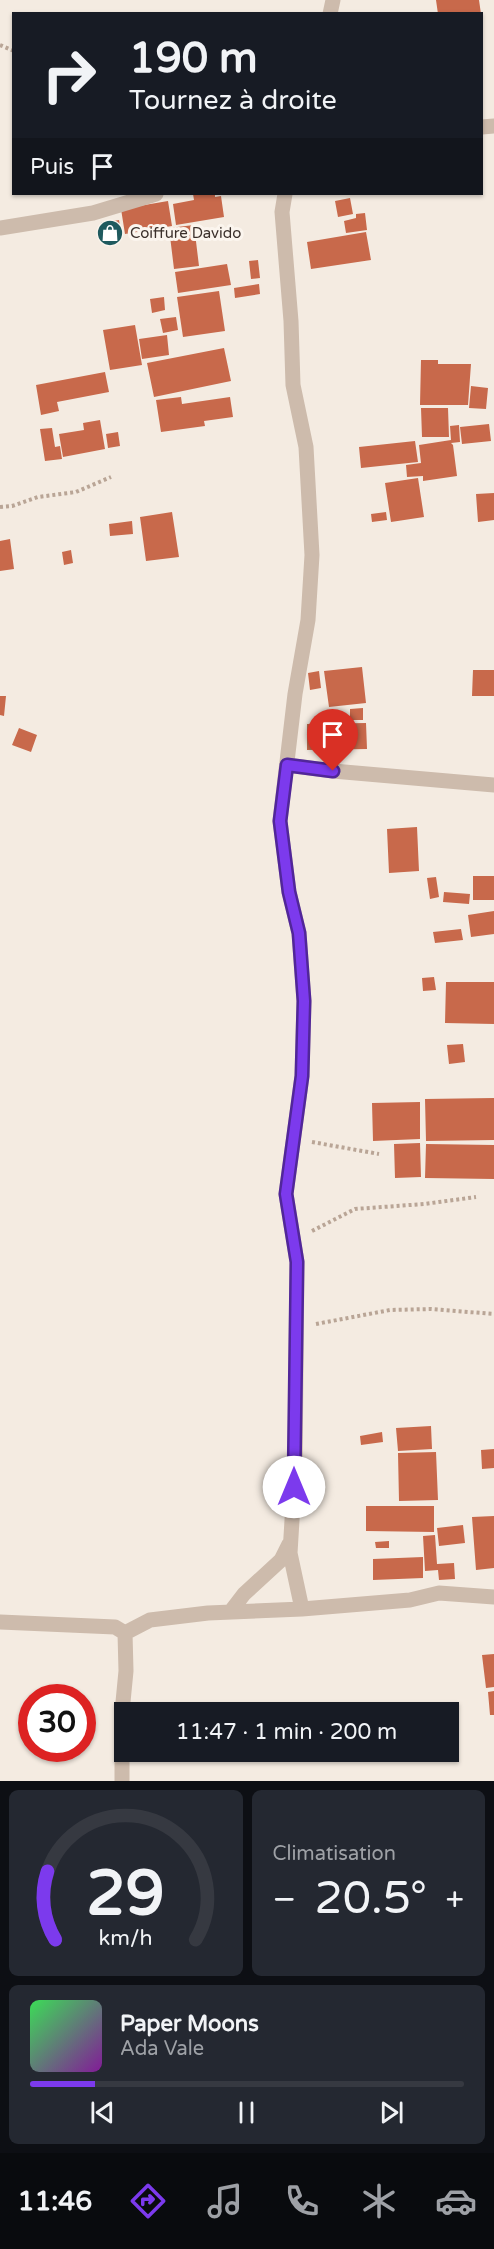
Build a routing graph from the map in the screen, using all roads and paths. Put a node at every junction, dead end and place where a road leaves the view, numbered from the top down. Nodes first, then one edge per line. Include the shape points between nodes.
1 (153, 195) edge
2 (285, 195) edge
3 (0, 228) edge
4 (111, 477) dead end
5 (0, 507) edge
6 (287, 765) junction
7 (494, 785) edge
8 (293, 1139) junction
9 (379, 1154) dead end
10 (477, 1197) dead end
11 (295, 1254) junction
12 (494, 1314) edge
13 (295, 1330) junction
14 (291, 1539) junction
15 (494, 1597) edge
16 (302, 1610) junction
17 (231, 1611) junction
18 (0, 1622) edge
19 (125, 1633) junction
20 (122, 1781) edge

1 - 3 street via 93,213
2 - 6 street via 282,212 293,385 306,447 312,555 308,620
4 - 5 path via 76,492
6 - 7 street
6 - 8 street via 280,821 289,892 299,933 304,1001 302,1076
8 - 9 path
8 - 11 street via 286,1194
10 - 11 path via 355,1209 308,1233
11 - 13 street
12 - 13 path via 390,1310
13 - 14 street
14 - 16 street via 290,1553
14 - 17 street via 281,1560
15 - 16 street via 439,1593 410,1600
16 - 17 street
17 - 19 street via 150,1620
18 - 19 street via 115,1627
19 - 20 street

